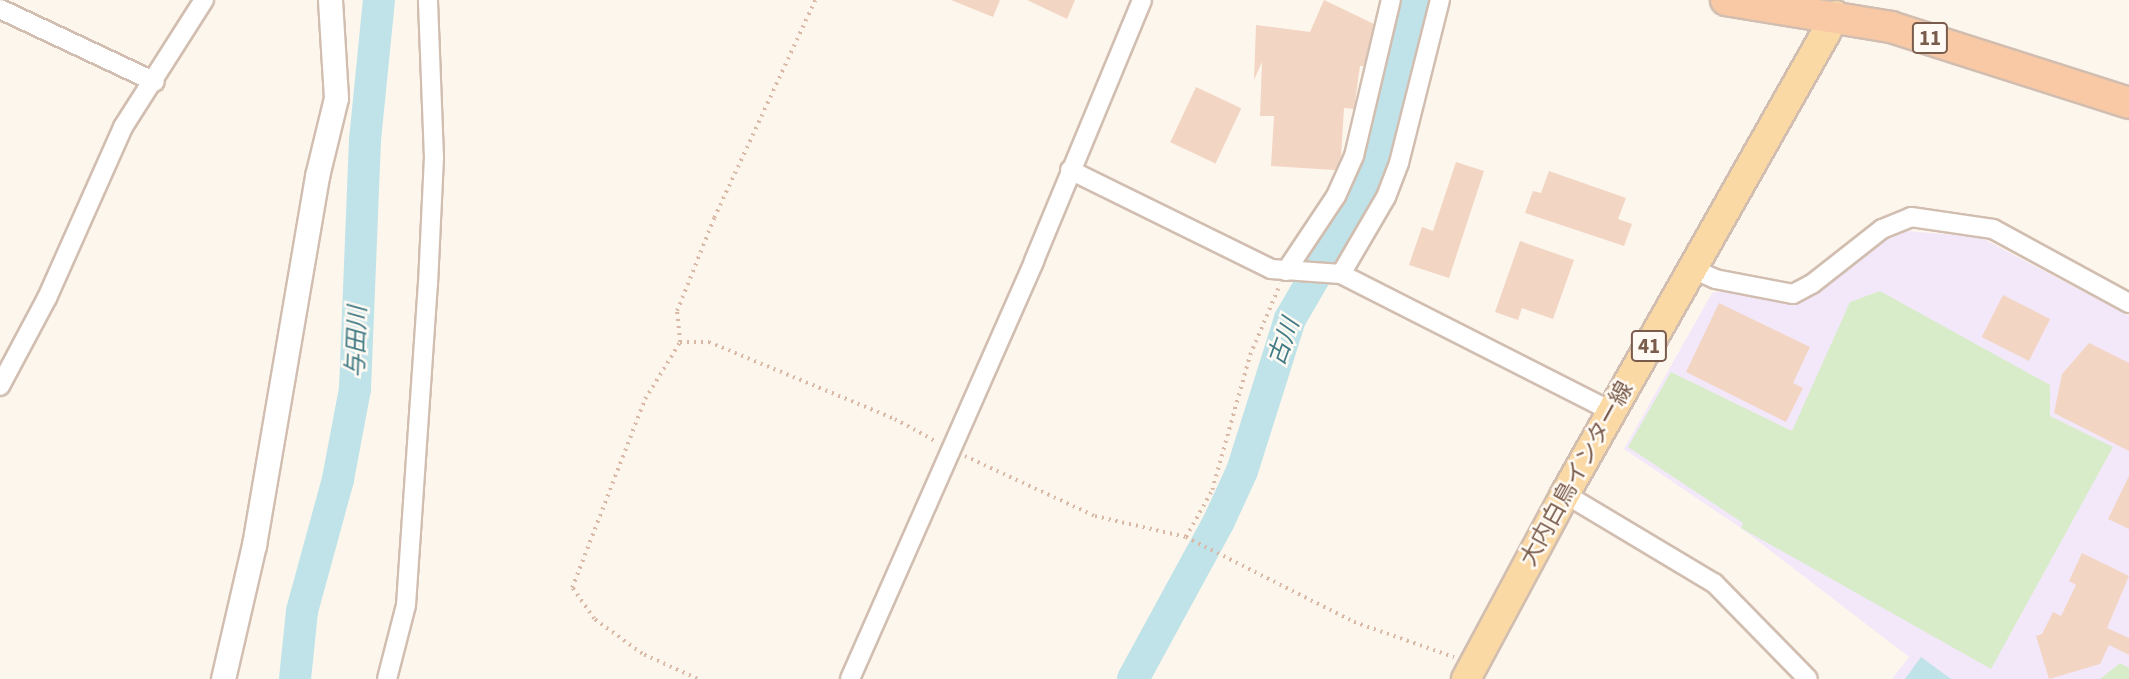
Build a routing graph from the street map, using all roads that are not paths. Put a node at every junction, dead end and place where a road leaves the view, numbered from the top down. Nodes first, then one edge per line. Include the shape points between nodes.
1 (204, 0) edge
2 (330, 0) edge
3 (428, 0) edge
4 (1142, 0) edge
5 (1391, 0) edge
6 (1440, 0) edge
7 (1726, 0) edge
8 (0, 9) edge
9 (1836, 15) junction
10 (155, 82) junction
11 (2129, 103) edge
12 (1070, 170) junction
13 (1693, 269) junction
14 (1291, 272) junction
15 (1337, 274) junction
16 (2129, 303) edge
17 (0, 386) edge
18 (1611, 411) junction
19 (1565, 495) junction
20 (1470, 671) edge
21 (223, 679) edge
22 (387, 679) edge
23 (850, 679) edge
24 (1808, 679) edge

1 - 10 street via 183,28
2 - 21 street via 336,98 317,176 254,545
3 - 22 street via 434,158 428,284 407,605
4 - 12 street
5 - 14 street via 1354,156
6 - 15 street via 1399,163 1386,197
7 - 9 highway, 11
8 - 10 street
9 - 11 highway, 11 via 1996,58
9 - 13 main road, 大内白鳥インター線 / 41
10 - 17 street via 123,127 47,298
12 - 14 street via 1154,208 1231,251
12 - 23 street
13 - 16 street via 1715,279 1793,294 1812,285 1882,229 1911,217 1993,229
13 - 18 main road, 大内白鳥インター線 / 41
14 - 15 street
15 - 18 street
18 - 19 main road, 大内白鳥インター線 / 41
19 - 20 main road, 大内白鳥インター線 / 41
19 - 24 street via 1714,583

